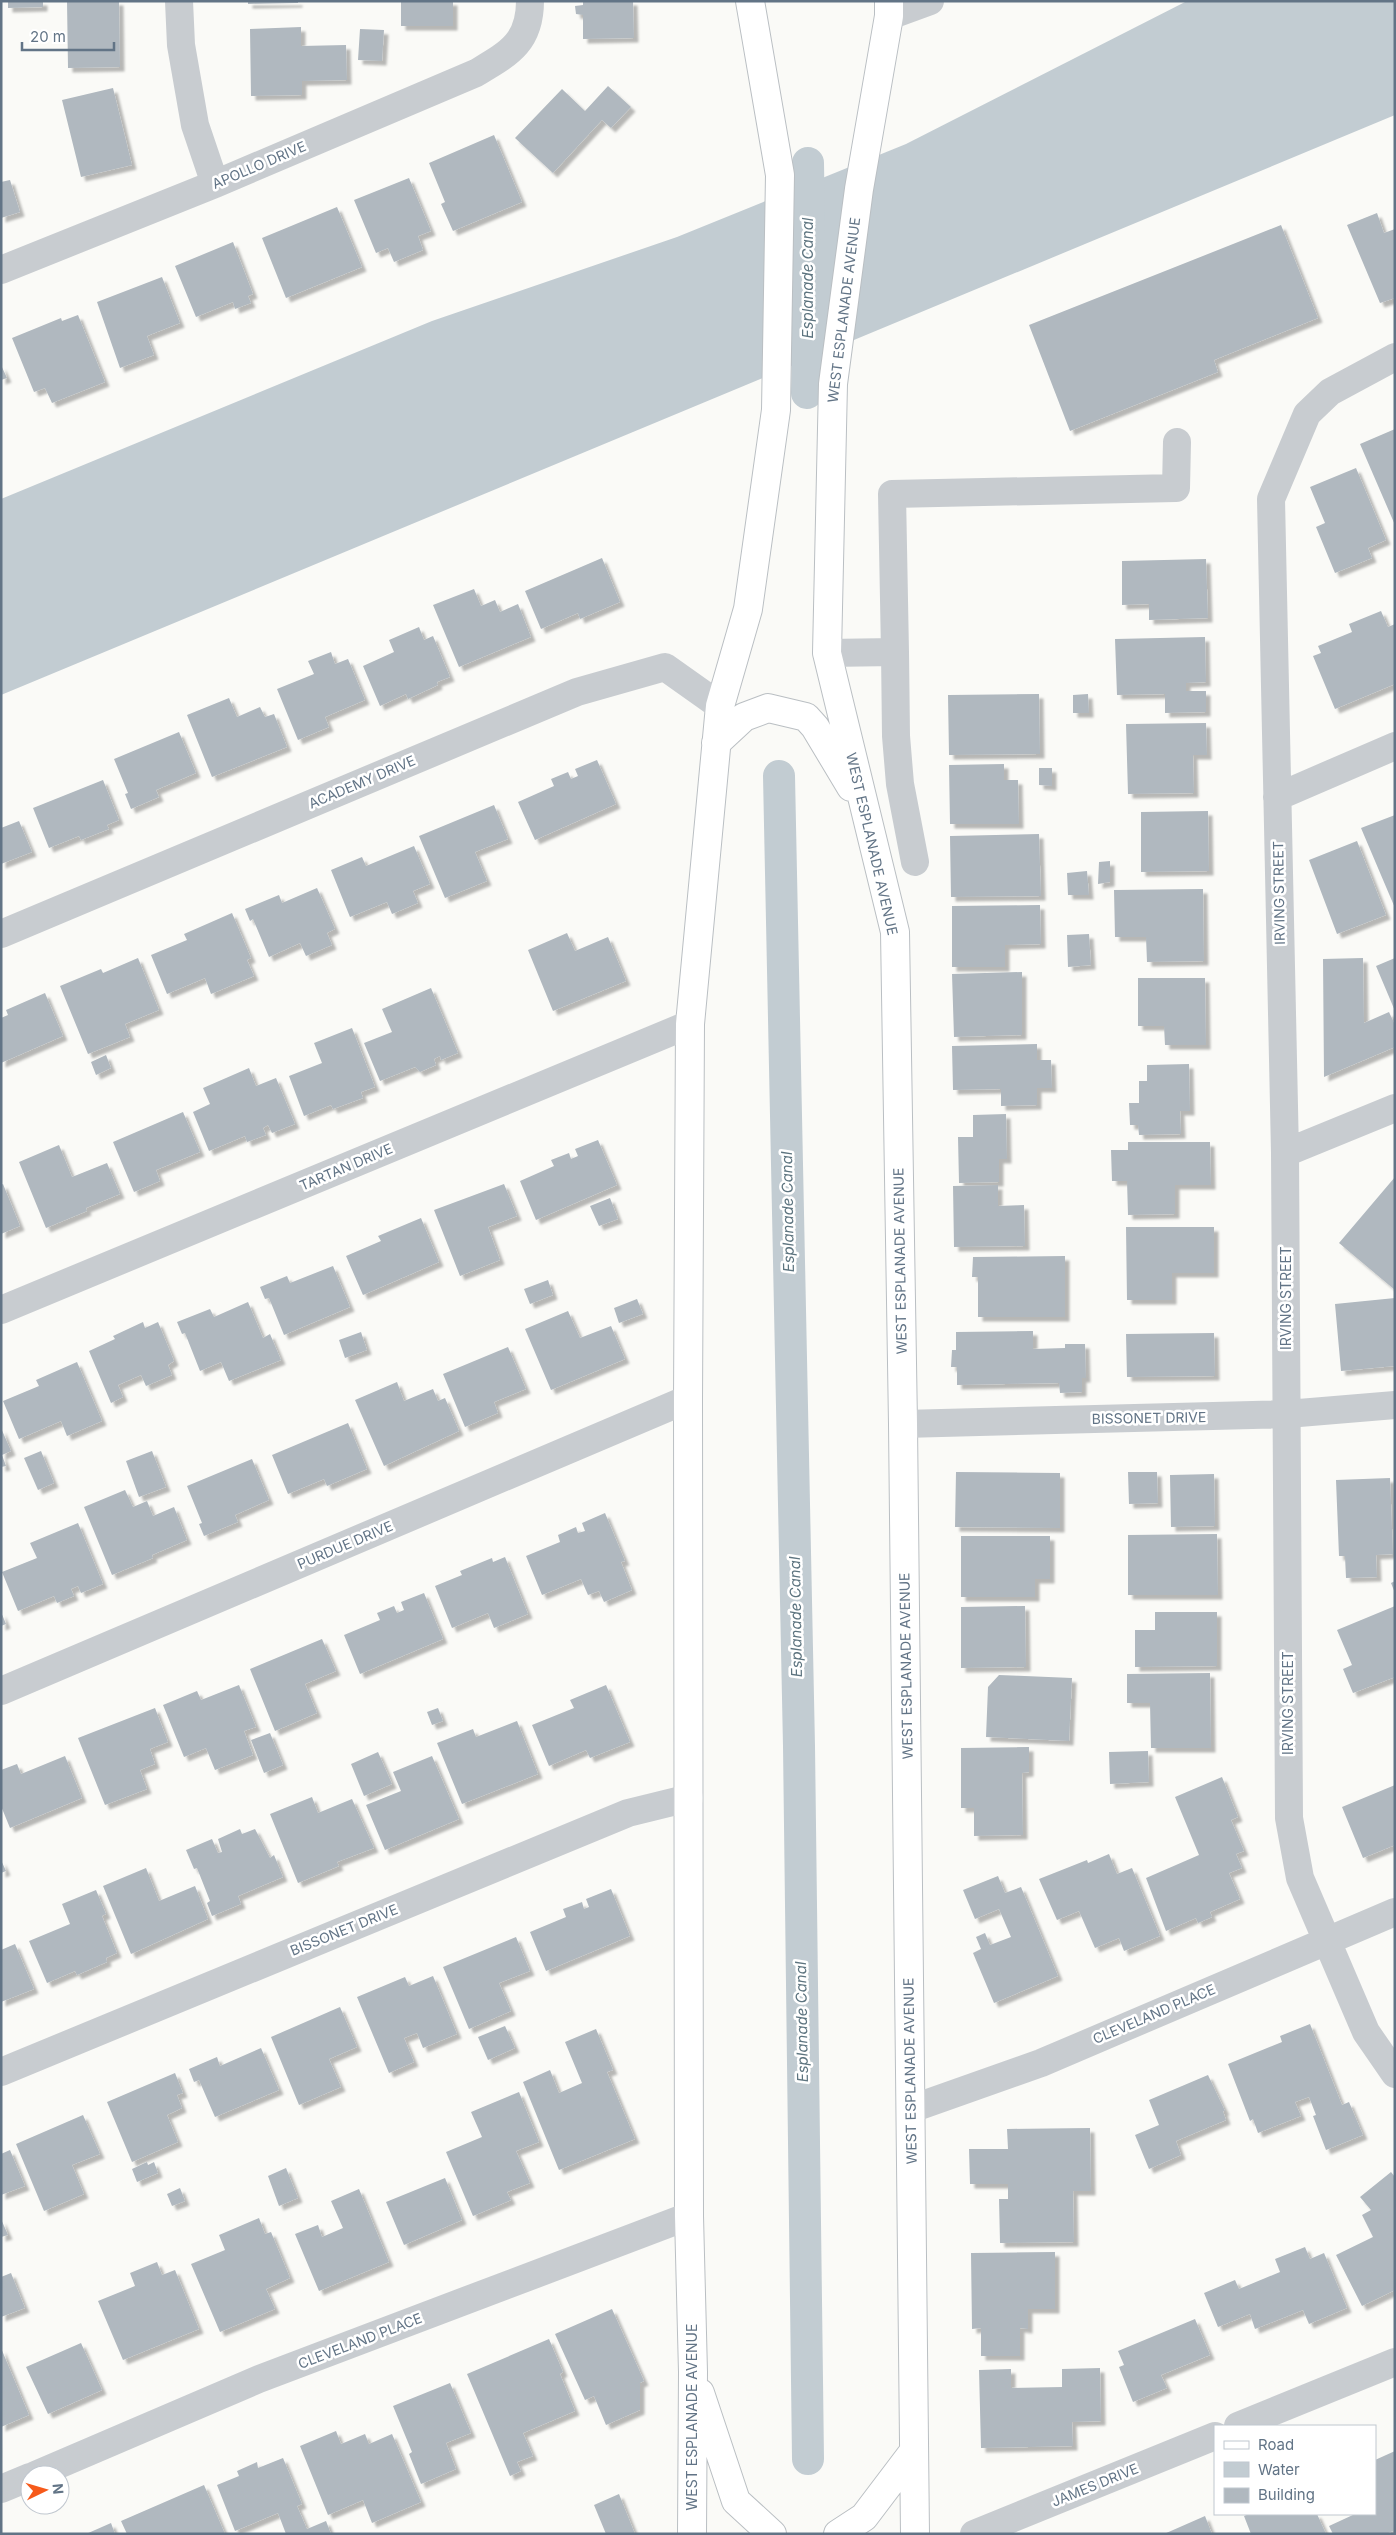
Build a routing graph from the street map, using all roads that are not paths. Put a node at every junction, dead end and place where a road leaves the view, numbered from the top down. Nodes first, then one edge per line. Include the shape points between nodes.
1 (180, 1) edge
2 (530, 1) edge
3 (750, 1) edge
4 (930, 1) edge
5 (889, 9) edge
6 (215, 184) junction
7 (1, 270) edge
8 (1395, 356) edge
9 (1177, 442) dead end
10 (895, 652) junction
11 (827, 653) junction
12 (720, 706) junction
13 (716, 743) junction
14 (1395, 746) edge
15 (1277, 797) junction
16 (865, 810) junction
17 (915, 862) dead end
18 (1, 934) edge
19 (690, 1024) junction
20 (1395, 1108) edge
21 (1286, 1153) junction
22 (1, 1310) edge
23 (688, 1399) junction
24 (1395, 1405) edge
25 (1287, 1414) junction
26 (903, 1424) junction
27 (1, 1692) edge
28 (689, 1798) junction
29 (1395, 1912) edge
30 (1326, 1940) junction
31 (1, 2072) edge
32 (1395, 2074) edge
33 (910, 2108) junction
34 (689, 2216) junction
35 (1395, 2362) edge
36 (693, 2372) junction
37 (1240, 2425) edge
38 (1214, 2436) edge
39 (914, 2451) junction
40 (59, 2465) edge
41 (20, 2481) edge
42 (1, 2489) edge
43 (692, 2534) edge
44 (772, 2534) edge
45 (838, 2534) edge
46 (915, 2534) edge
47 (974, 2534) edge

1 - 6 street via 181,44 195,125
2 - 6 street, APOLLO DRIVE via 530,21 512,51 476,73
3 - 12 main road, WEST ESPLANADE AVENUE via 780,175 776,410 748,609
4 - 5 street
5 - 11 main road, WEST ESPLANADE AVENUE via 833,384
6 - 7 street, APOLLO DRIVE
8 - 15 street, IRVING STREET via 1330,392 1307,414 1271,499
9 - 10 street via 1176,488 892,494
10 - 11 street
10 - 17 street via 900,784
11 - 16 main road, WEST ESPLANADE AVENUE
12 - 13 main road, WEST ESPLANADE AVENUE
12 - 18 street, ACADEMY DRIVE via 665,667 577,692
13 - 16 main road via 744,717 768,708 806,717
13 - 19 main road, WEST ESPLANADE AVENUE
14 - 15 street
15 - 21 street, IRVING STREET
16 - 26 main road, WEST ESPLANADE AVENUE via 894,932
19 - 22 street, TARTAN DRIVE
19 - 23 main road, WEST ESPLANADE AVENUE
20 - 21 street
21 - 25 street, IRVING STREET
23 - 27 street, PURDUE DRIVE
23 - 28 main road, WEST ESPLANADE AVENUE
24 - 25 street, BISSONET DRIVE
25 - 26 street, BISSONET DRIVE
25 - 30 street, IRVING STREET via 1289,1818 1300,1878
26 - 33 main road, WEST ESPLANADE AVENUE
28 - 31 street, BISSONET DRIVE via 628,1813
28 - 34 main road, WEST ESPLANADE AVENUE
29 - 30 street, CLEVELAND PLACE
30 - 32 street, IRVING STREET via 1366,2032
30 - 33 street, CLEVELAND PLACE via 1040,2063
33 - 39 main road, WEST ESPLANADE AVENUE
34 - 36 main road, WEST ESPLANADE AVENUE
34 - 40 street, CLEVELAND PLACE via 260,2380
35 - 37 street
36 - 43 main road, WEST ESPLANADE AVENUE
36 - 44 main road via 736,2501
38 - 47 street, JAMES DRIVE
39 - 45 main road via 864,2516
39 - 46 main road, WEST ESPLANADE AVENUE
41 - 42 street

